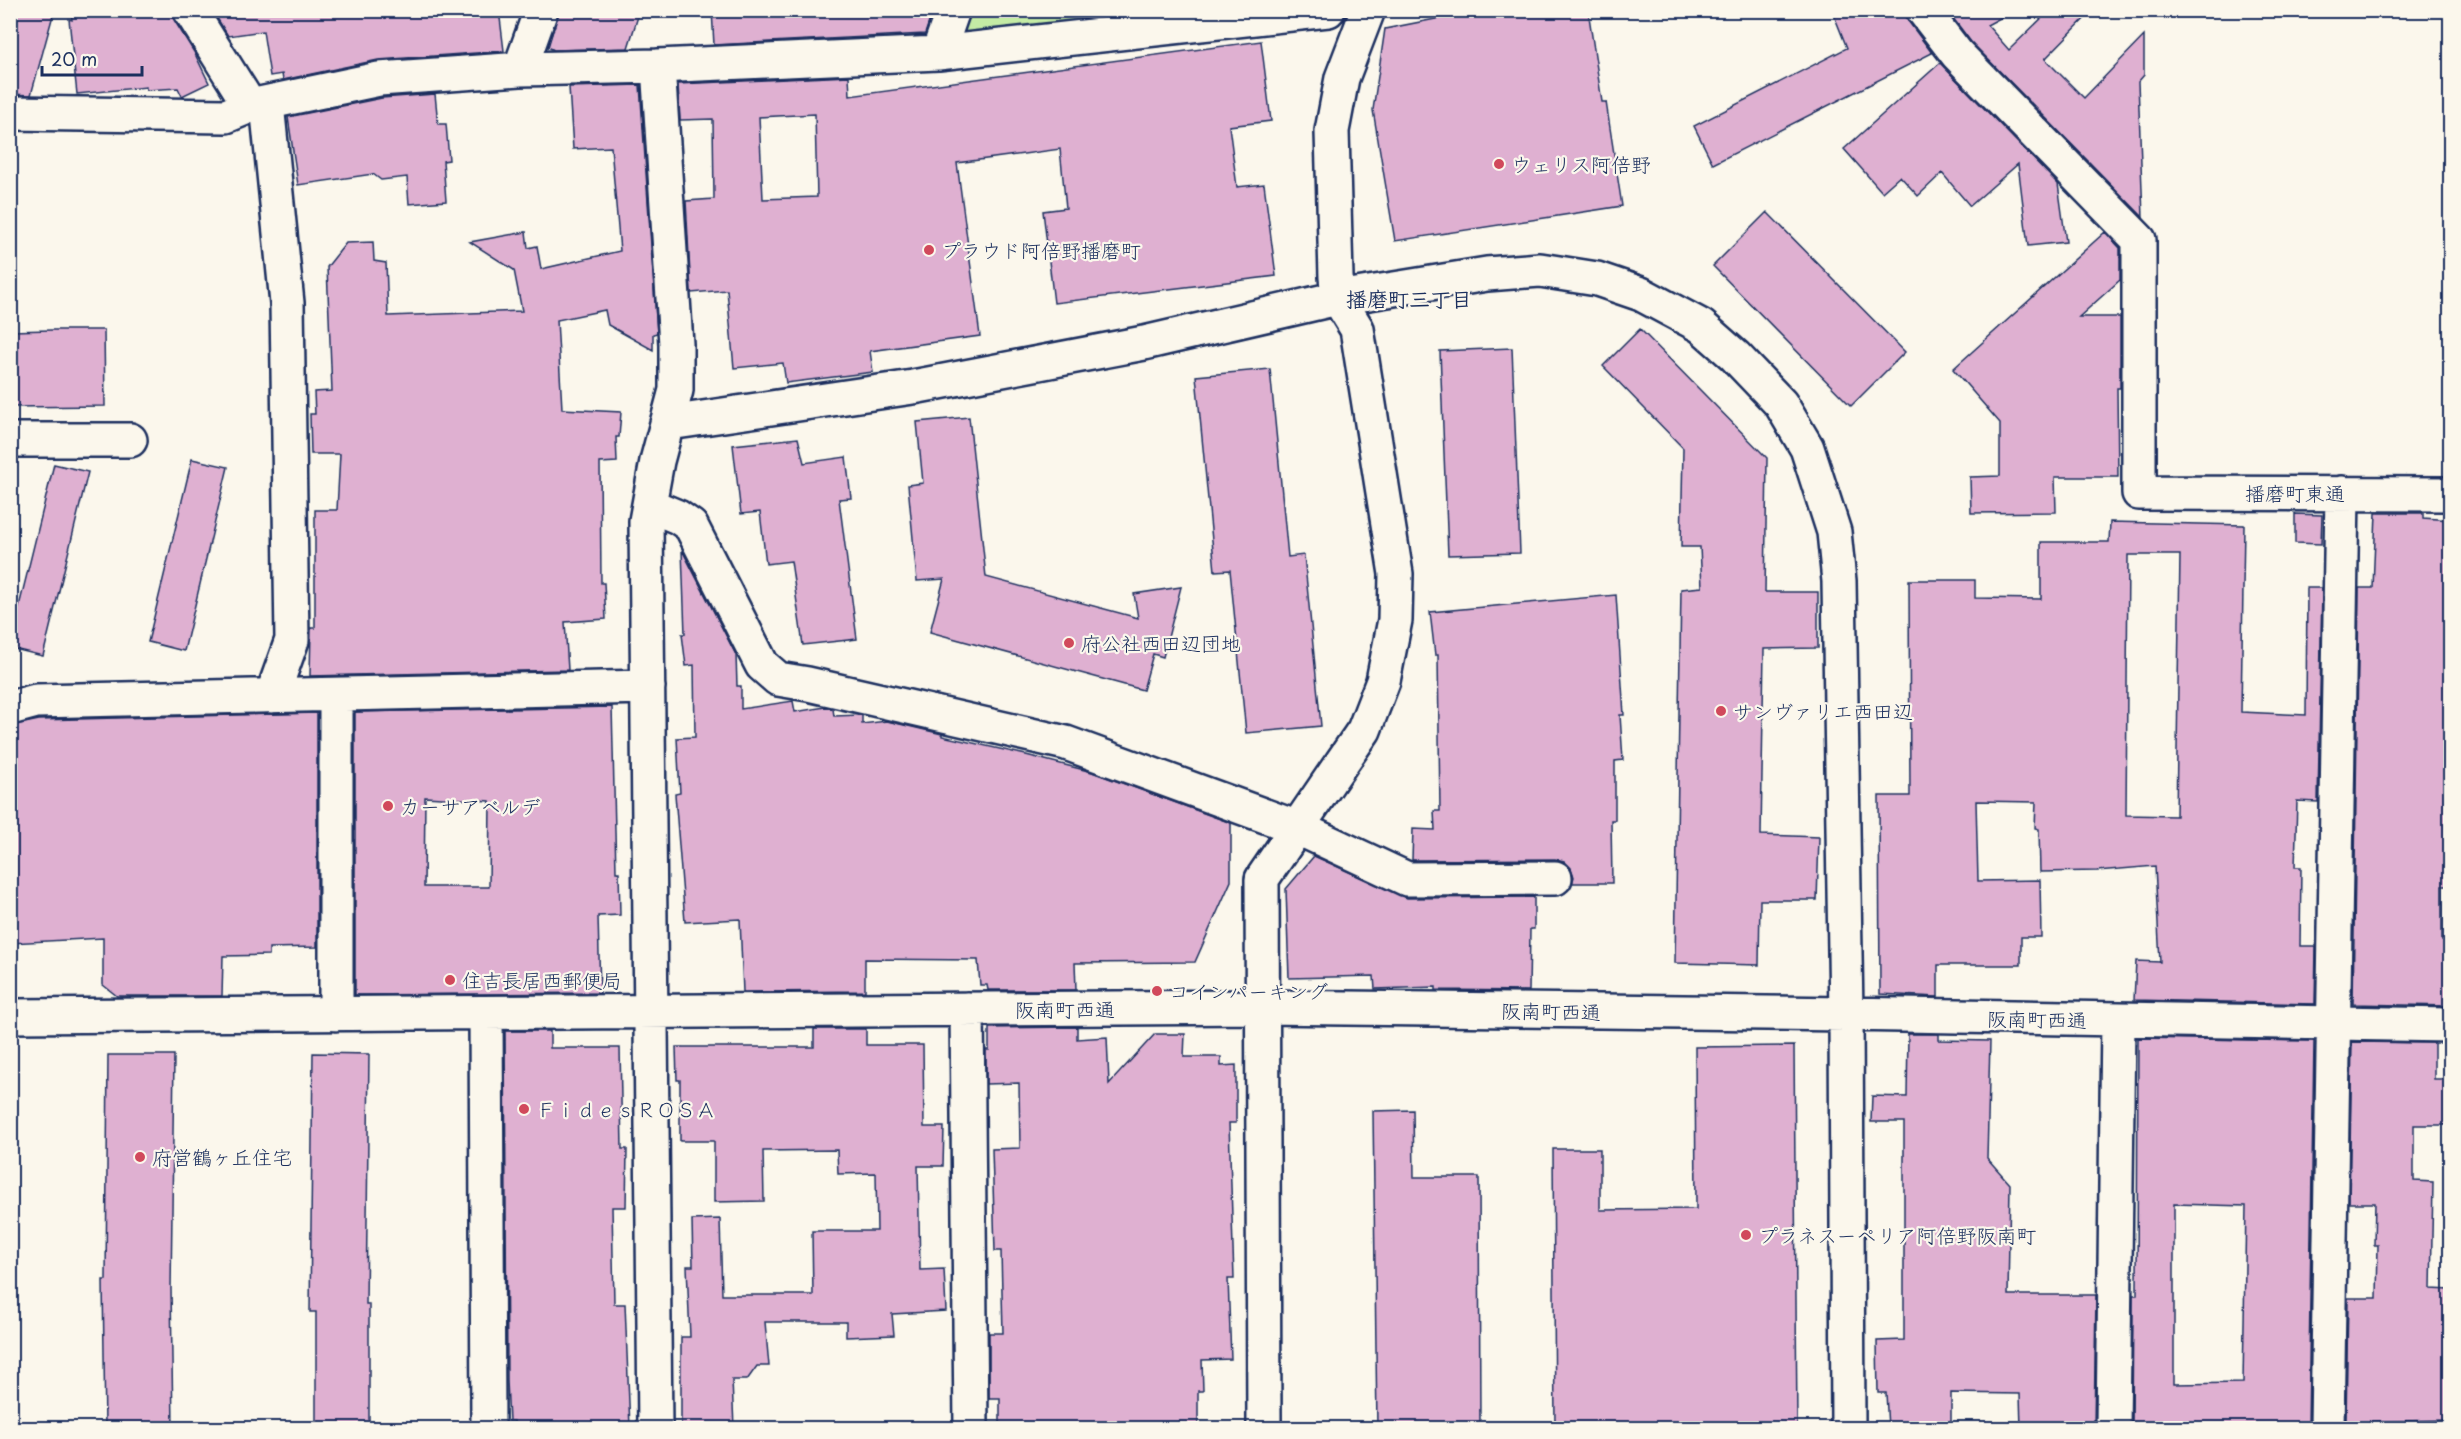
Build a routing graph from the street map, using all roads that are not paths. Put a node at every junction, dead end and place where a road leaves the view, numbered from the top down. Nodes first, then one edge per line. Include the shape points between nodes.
1 (190, 10) edge
2 (541, 10) edge
3 (953, 10) edge
4 (1328, 10) edge
5 (1368, 10) edge
6 (1923, 10) edge
7 (938, 53) junction
8 (658, 66) junction
9 (520, 69) junction
10 (259, 105) junction
11 (10, 114) edge
12 (1338, 298) junction
13 (669, 423) junction
14 (10, 440) edge
15 (129, 440) dead end
16 (2342, 493) junction
17 (2451, 494) edge
18 (649, 505) junction
19 (648, 687) junction
20 (336, 694) junction
21 (272, 696) junction
22 (10, 708) edge
23 (1298, 828) junction
24 (1556, 878) dead end
25 (1263, 1007) junction
26 (967, 1009) junction
27 (651, 1012) junction
28 (486, 1013) junction
29 (336, 1014) junction
30 (1846, 1014) junction
31 (10, 1016) edge
32 (2118, 1021) junction
33 (2334, 1024) junction
34 (2451, 1025) edge
35 (488, 1428) edge
36 (655, 1428) edge
37 (971, 1428) edge
38 (1264, 1428) edge
39 (1848, 1428) edge
40 (2114, 1428) edge
41 (2327, 1428) edge

1 - 10 street
2 - 9 street
3 - 7 street
4 - 7 street
5 - 12 street via 1342,78 1332,131
6 - 16 street, 播磨町東通 via 1957,54 2139,240 2139,493
7 - 8 street
8 - 9 street
8 - 13 street via 676,344 676,390
9 - 10 street via 380,79
10 - 11 street via 226,116
10 - 21 street via 287,303 292,640
12 - 13 street via 1144,343 913,387
12 - 23 street via 1358,329 1396,574 1395,620 1383,681 1364,730
12 - 30 street via 1487,274 1540,270 1597,279 1641,294 1701,327 1781,404 1807,448 1834,532 1839,581
13 - 18 street
14 - 15 street
16 - 17 street, 播磨町東通
16 - 33 street
18 - 19 street
18 - 23 street via 691,526 762,665 778,679 1066,743
19 - 20 street
19 - 27 street
20 - 21 street
20 - 29 street
21 - 22 street via 36,701
23 - 24 street via 1407,879
23 - 25 street via 1262,879
25 - 26 street, 阪南町西通
25 - 30 street, 阪南町西通
25 - 38 street
26 - 27 street, 阪南町西通
26 - 37 street
27 - 28 street, 阪南町西通
27 - 36 street
28 - 29 street, 阪南町西通
28 - 35 street
29 - 31 street, 阪南町西通
30 - 32 street, 阪南町西通
30 - 39 street
32 - 33 street, 阪南町西通
32 - 40 street
33 - 34 street, 阪南町西通
33 - 41 street

